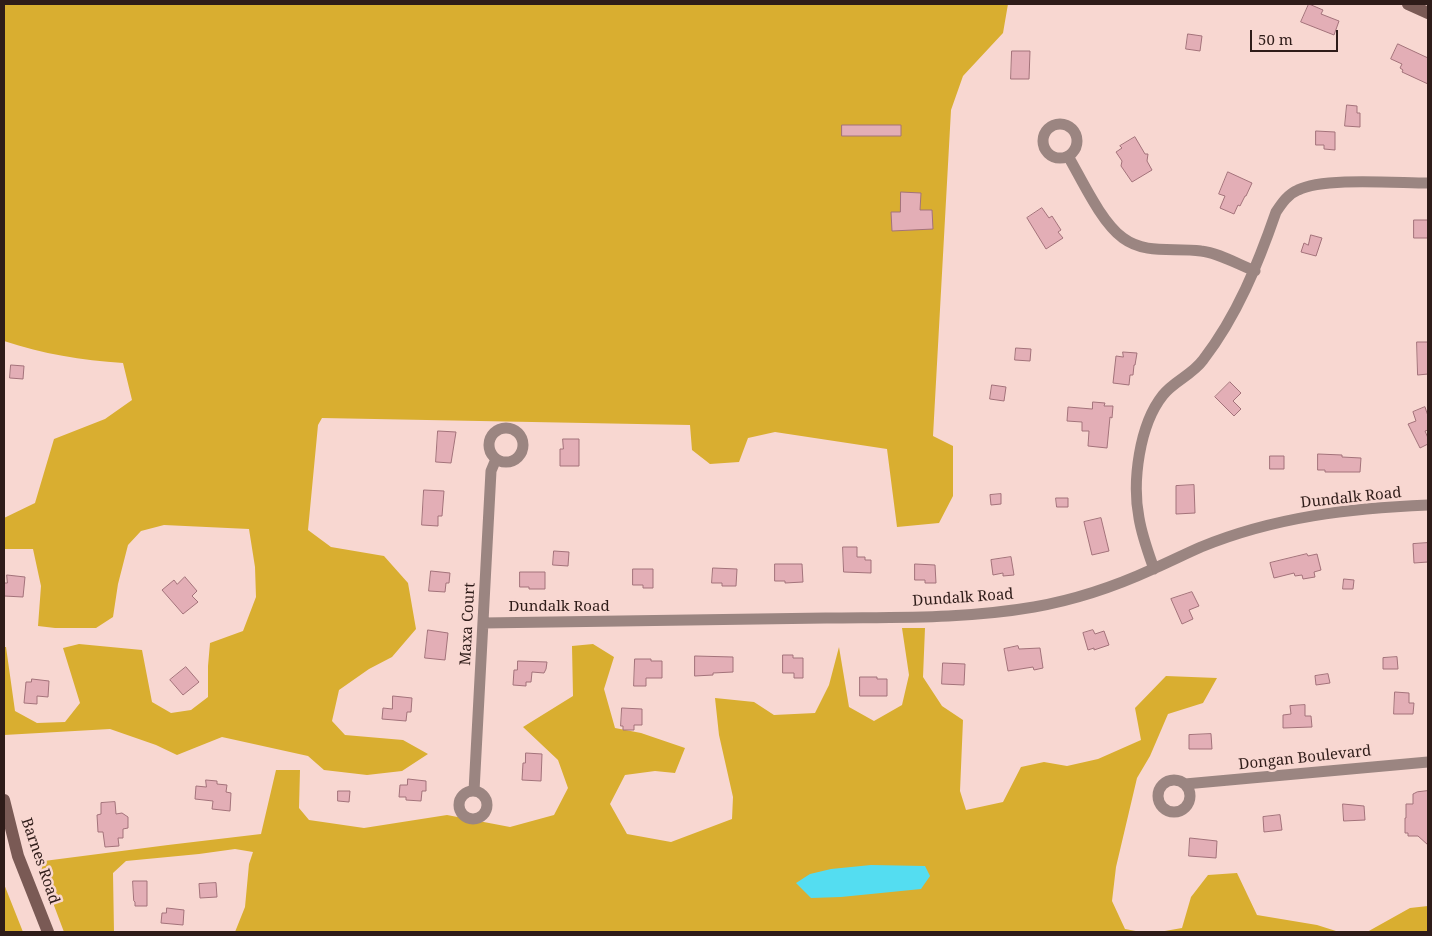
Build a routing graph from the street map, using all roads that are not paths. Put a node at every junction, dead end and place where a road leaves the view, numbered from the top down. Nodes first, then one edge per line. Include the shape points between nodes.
1 (1408, 4) edge
2 (1428, 13) edge
3 (1068, 156) dead end
4 (1428, 183) edge
5 (1255, 271) junction
6 (496, 459) dead end
7 (1428, 506) edge
8 (1154, 569) junction
9 (483, 623) junction
10 (1428, 762) edge
11 (1185, 784) dead end
12 (474, 791) dead end
13 (4, 800) edge
14 (48, 932) edge

1 - 2 street
3 - 5 street via 1109,224 1124,239 1152,250 1208,252
4 - 5 street via 1328,184 1296,190 1276,212
5 - 8 street via 1234,312 1205,356 1195,369 1165,392 1147,427 1139,457 1136,489 1141,529
6 - 9 street, Maxa Court via 491,471
7 - 8 street, Dundalk Road via 1347,510 1272,524 1202,547
8 - 9 street, Dundalk Road via 1061,601 969,615
9 - 12 street, Maxa Court
10 - 11 street, Dongan Boulevard
13 - 14 street, Barnes Road via 18,856

